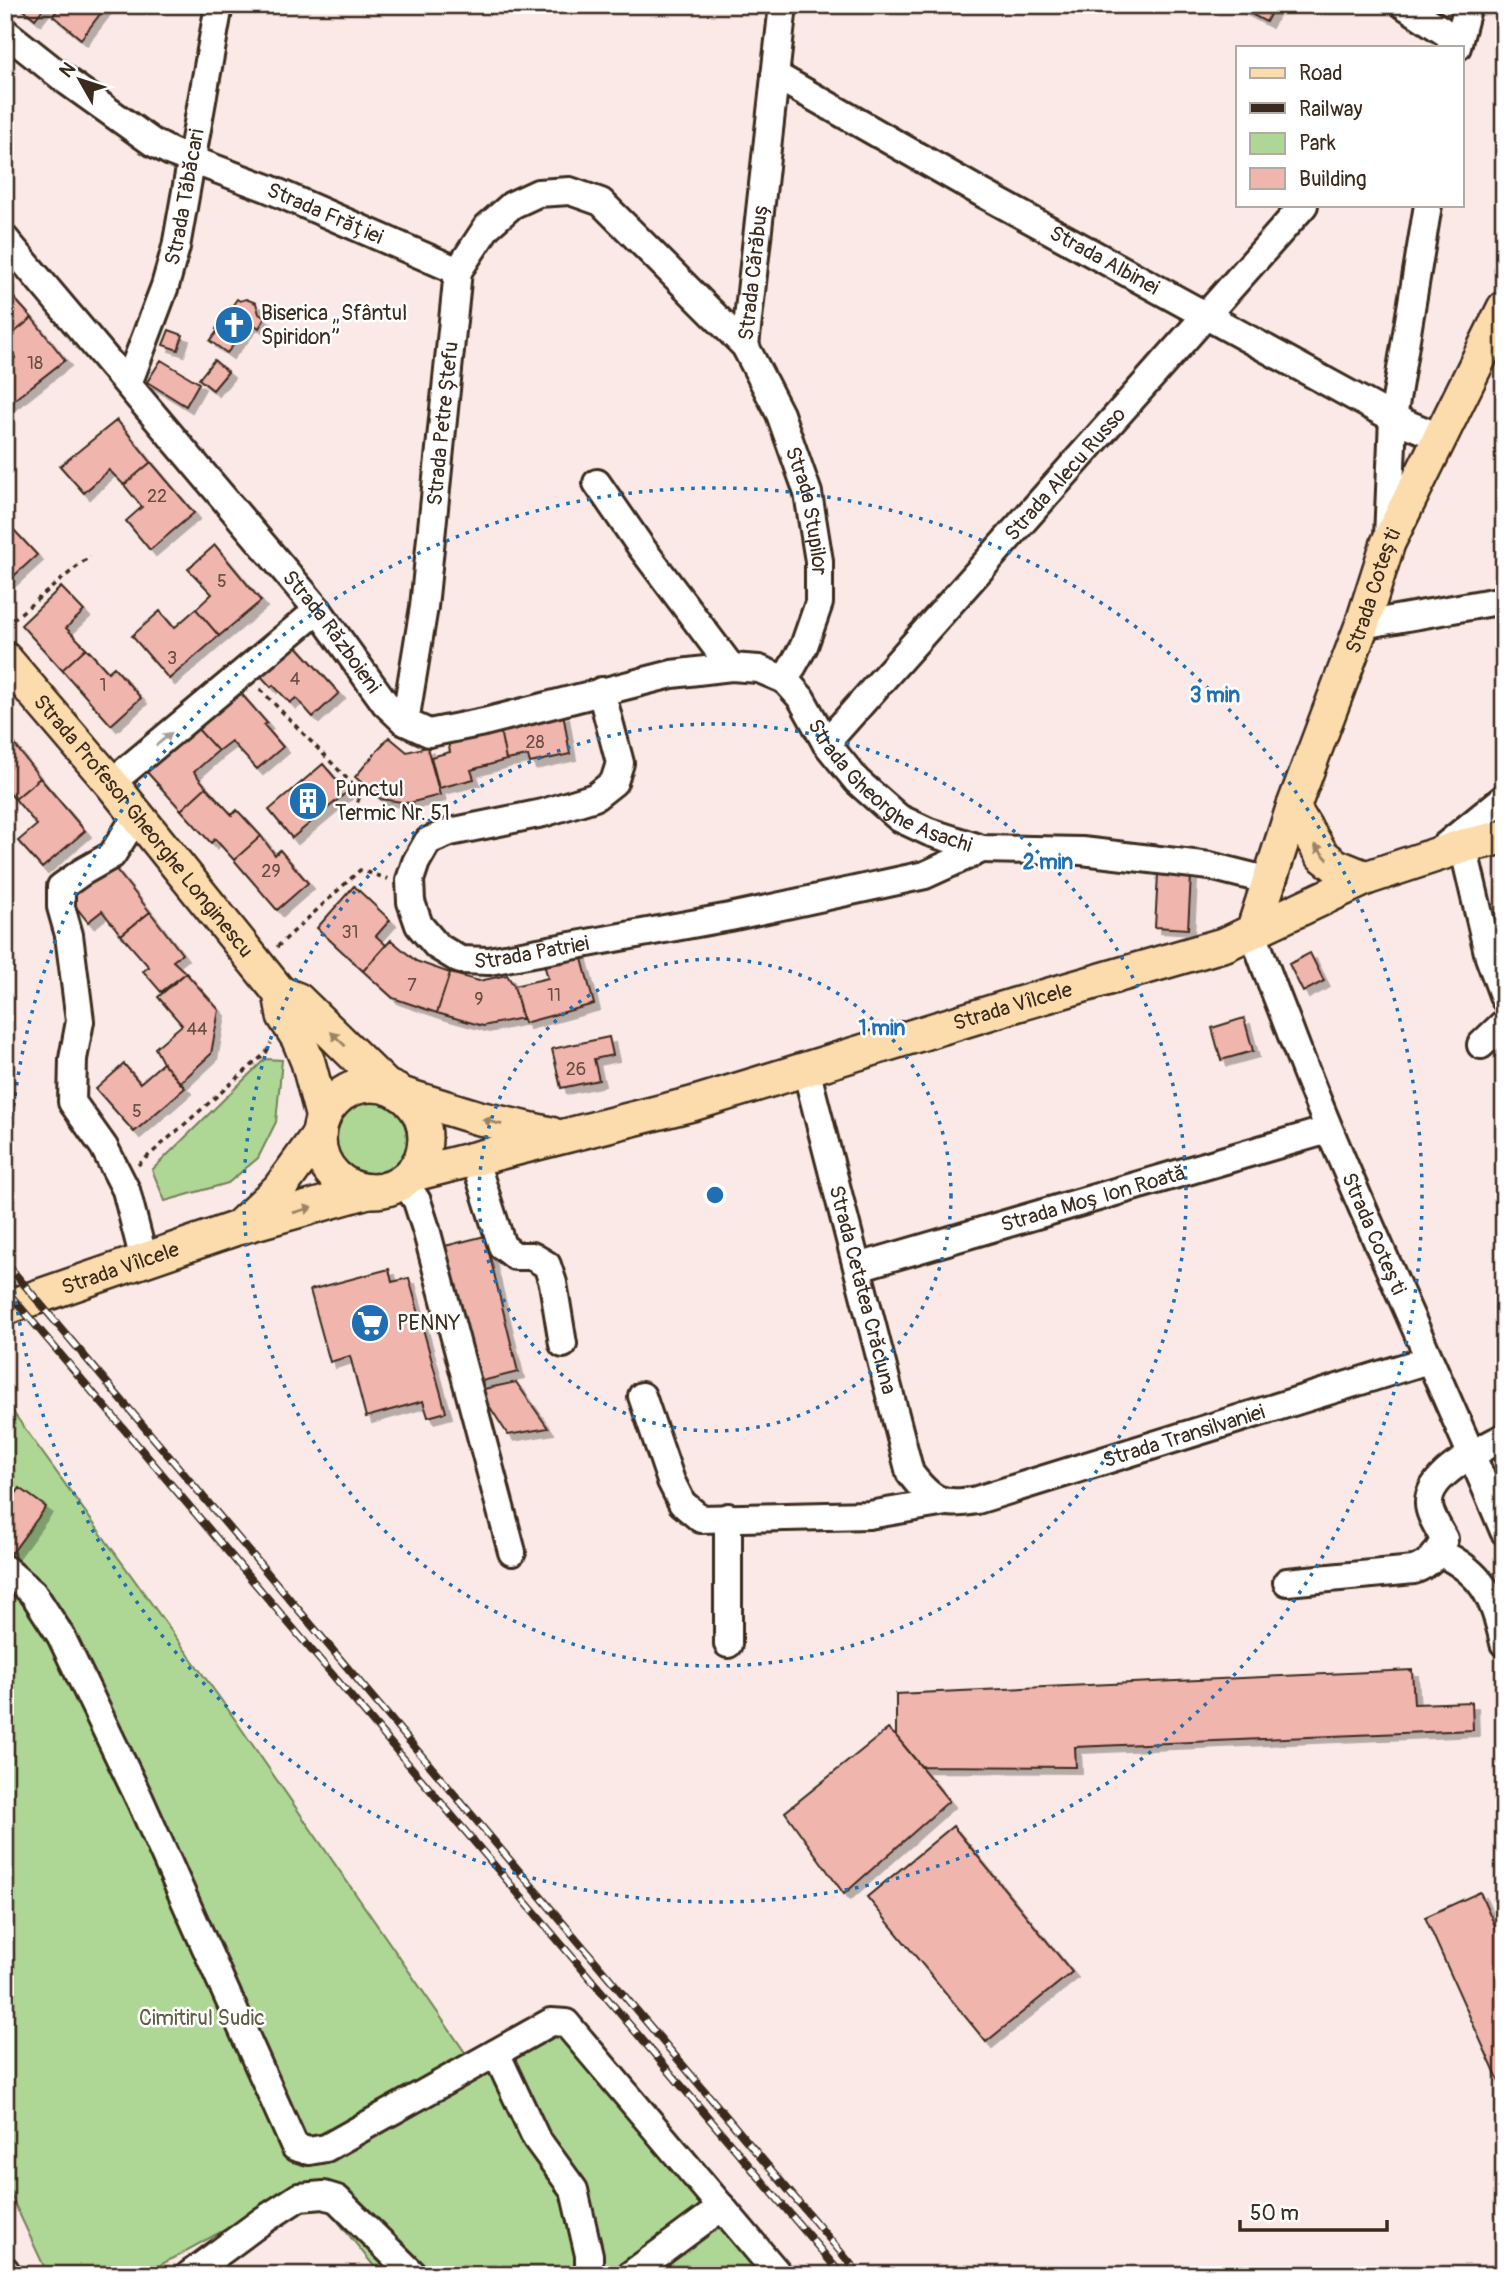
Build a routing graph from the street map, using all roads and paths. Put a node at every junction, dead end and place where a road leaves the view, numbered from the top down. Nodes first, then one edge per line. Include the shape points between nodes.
1 (219, 5) edge
2 (783, 5) edge
3 (1404, 5) edge
4 (1468, 5) edge
5 (5, 32) edge
6 (1455, 45) edge
7 (775, 75) junction
8 (191, 159) junction
9 (570, 191) joint
10 (1303, 206) edge
11 (1428, 206) edge
12 (6, 243) edge
13 (458, 271) junction
14 (1504, 308) edge
15 (1206, 315) junction
16 (745, 346) junction
17 (128, 384) junction
18 (1393, 418) junction
19 (1439, 437) junction
20 (597, 484) dead end
21 (1388, 544) junction
22 (90, 556) dead end
23 (1504, 600) edge
24 (318, 610) junction
25 (1362, 625) junction
26 (5, 626) edge
27 (5, 659) edge
28 (732, 667) junction
29 (244, 672) junction
30 (785, 680) junction
31 (601, 691) junction
32 (405, 722) junction
33 (826, 743) junction
34 (111, 783) junction
35 (1504, 797) edge
36 (1293, 808) junction
37 (137, 815) junction
38 (349, 825) dead end
39 (1504, 838) edge
40 (982, 849) junction
41 (1449, 850) junction
42 (1367, 878) junction
43 (1270, 881) junction
44 (411, 887) junction
45 (1253, 932) junction
46 (258, 965) junction
47 (1504, 998) edge
48 (282, 1004) junction
49 (1504, 1023) edge
50 (1481, 1045) dead end
51 (806, 1069) junction
52 (394, 1090) junction
53 (321, 1126) junction
54 (1328, 1130) junction
55 (559, 1136) junction
56 (474, 1158) junction
57 (137, 1165) dead end
58 (407, 1178) junction
59 (368, 1191) junction
60 (237, 1228) junction
61 (144, 1260) junction
62 (858, 1267) junction
63 (5, 1308) edge
64 (563, 1344) dead end
65 (1428, 1360) junction
66 (642, 1396) dead end
67 (1504, 1437) edge
68 (1472, 1454) junction
69 (942, 1501) junction
70 (728, 1517) junction
71 (1504, 1531) edge
72 (512, 1552) dead end
73 (1439, 1552) junction
74 (5, 1569) edge
75 (1287, 1582) dead end
76 (1504, 1643) edge
77 (727, 1644) dead end
78 (496, 2053) junction
79 (722, 2207) junction
80 (5, 2270) edge
81 (8, 2275) edge
82 (189, 2275) edge
83 (414, 2275) edge
84 (589, 2275) edge
85 (630, 2275) edge
86 (779, 2275) edge

1 - 8 street, Strada Tăbăcari
2 - 7 street, Strada Cărăbuș
3 - 6 street
4 - 6 street
5 - 8 street, Strada Frăției via 152,142
7 - 15 street, Strada Albinei
7 - 16 street, Strada Cărăbuș
8 - 13 street, Strada Frăției
8 - 17 street, Strada Tăbăcari via 176,247
9 - 13 street, Strada Petre Ștefu via 538,193 512,205 487,227
9 - 16 street, Strada Cărăbuș via 601,202
10 - 15 street, Strada Alecu Russo
11 - 18 street, Strada Cotești
12 - 17 street, Strada Războieni
13 - 32 street, Strada Petre Ștefu via 424,607
14 - 19 main road
15 - 18 street, Strada Albinei
15 - 33 street, Strada Alecu Russo
16 - 30 street, Strada Stupilor via 780,414 808,493 819,561 820,603
17 - 24 street, Strada Războieni
18 - 19 street, Strada Albinei
18 - 21 street, Strada Cotești
19 - 21 main road
20 - 28 street
21 - 25 main road, Strada Cotești
22 - 26 path
23 - 25 street
24 - 29 street
24 - 32 street, Strada Războieni via 385,703
25 - 36 main road, Strada Cotești
27 - 34 main road, Strada Profesor Gheorghe Longinescu
28 - 30 street, Strada Războieni via 760,669
28 - 31 street, Strada Războieni via 672,674
34 -> 29 street
29 - 38 path via 361,793
30 - 33 street, Strada Gheorghe Asachi via 801,698
31 - 32 street, Strada Războieni via 429,733
31 - 44 street, Strada Patriei via 620,763 614,782 595,797 428,841 416,862
33 - 40 street, Strada Gheorghe Asachi via 857,781 899,818
34 - 37 main road, Strada Profesor Gheorghe Longinescu
35 - 41 street
42 -> 36 main road via 1322,855
36 - 43 main road, Strada Cotești
37 - 46 main road, Strada Profesor Gheorghe Longinescu
37 - 61 street via 112,855 61,887 61,907 80,1021 72,1102 104,1147 126,1191
39 - 41 main road, Strada Vîlcele
40 - 43 street, Strada Gheorghe Asachi via 1082,850 1210,866
40 - 44 street, Strada Patriei via 925,875 489,961 460,960 437,946 419,925
41 - 42 main road, Strada Vîlcele
41 - 47 street
42 - 45 main road, Strada Vîlcele
43 - 45 main road
44 - 46 path via 360,870
45 - 51 main road, Strada Vîlcele via 1226,944
45 - 54 street, Strada Cotești
46 - 48 main road, Strada Profesor Gheorghe Longinescu
52 -> 48 main road, Strada Profesor Gheorghe Longinescu via 298,1000
48 - 53 main road, Strada Profesor Gheorghe Longinescu via 308,1062
48 - 57 path via 266,1053
49 - 50 street
51 - 55 main road, Strada Vîlcele via 692,1104
51 - 62 street, Strada Cetatea Crăciuna
52 - 53 main road via 356,1087 336,1099
55 -> 52 main road, Strada Vîlcele via 488,1121
52 - 58 main road via 413,1104 425,1132 419,1163
53 - 59 main road via 320,1151 327,1166 338,1179
53 - 60 main road, Strada Vîlcele via 279,1189
54 - 62 street, Strada Moș Ion Roată
54 - 65 street, Strada Cotești
55 - 56 main road, Strada Vîlcele
56 - 58 main road, Strada Vîlcele
56 - 64 street via 502,1246 514,1255 532,1256 547,1265
58 - 59 main road via 381,1191
58 - 72 street via 426,1229
60 -> 59 main road, Strada Vîlcele
60 - 61 main road, Strada Vîlcele
61 - 63 main road, Strada Vîlcele
62 - 69 street, Strada Cetatea Crăciuna via 910,1473 924,1491
65 - 68 street, Strada Cotești
65 - 69 street, Strada Transilvaniei via 977,1500
66 - 70 street, Strada Transilvaniei via 682,1503 701,1519
67 - 68 street
68 - 71 street, Strada Cotești
68 - 73 street via 1440,1478 1430,1493 1428,1505 1444,1539
69 - 70 street, Strada Transilvaniei via 869,1515
70 - 77 street
73 - 75 street via 1414,1570
73 - 76 street via 1460,1562 1491,1596
74 - 78 street via 33,1593 61,1636 140,1800 295,2147 309,2151 326,2148
78 - 79 street via 551,2022 566,2023
78 - 84 street via 536,2138 574,2190
79 - 85 street
79 - 86 street
80 - 81 street
82 - 83 street via 299,2197 324,2195 337,2199

